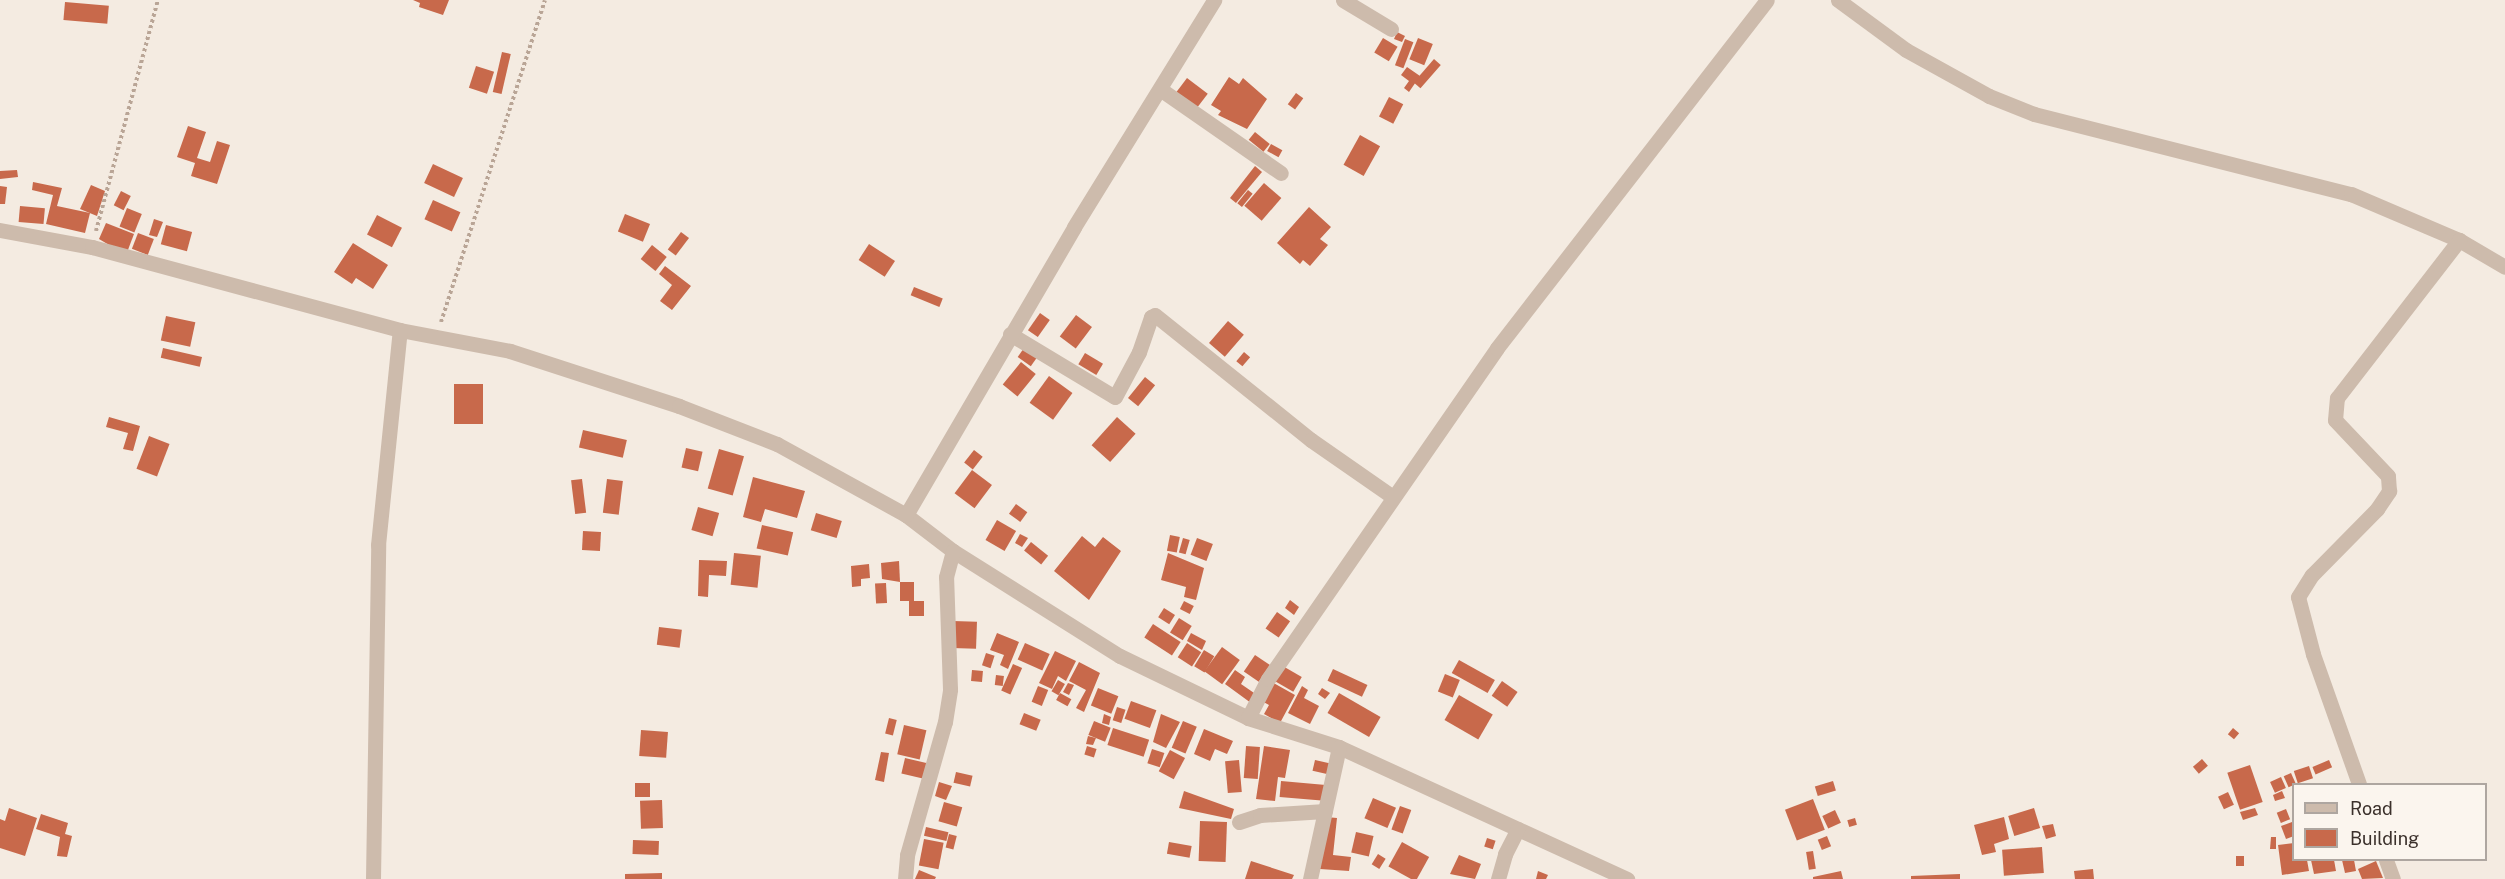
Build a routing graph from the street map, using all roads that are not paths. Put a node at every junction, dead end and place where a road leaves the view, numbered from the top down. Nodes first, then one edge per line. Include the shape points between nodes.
1 (1214, 0) edge
2 (1343, 0) edge
3 (1767, 0) edge
4 (1838, 0) edge
5 (1391, 28) dead end
6 (1160, 89) junction
7 (1281, 174) dead end
8 (0, 230) edge
9 (2459, 240) junction
10 (2505, 267) edge
11 (400, 330) junction
12 (1010, 334) junction
13 (1393, 497) junction
14 (906, 515) junction
15 (953, 551) junction
16 (1248, 717) junction
17 (1339, 747) junction
18 (2359, 783) edge
19 (1325, 811) junction
20 (1239, 822) dead end
21 (1518, 829) junction
22 (2386, 861) edge
23 (373, 879) edge
24 (905, 879) edge
25 (1310, 879) edge
26 (1498, 879) edge
27 (1627, 879) edge
28 (2393, 879) edge

1 - 6 street
2 - 5 street
3 - 13 street via 1497,348
4 - 9 street via 1906,50 1989,96 2034,114 2291,176 2378,203
6 - 7 street
6 - 12 street
8 - 11 street via 92,247
9 - 10 street
9 - 18 street via 2337,398 2335,420 2388,476 2389,490 2378,510 2312,575 2298,597 2313,654
11 - 14 street via 510,351 679,406 777,444
11 - 23 street via 378,545
12 - 13 street via 1115,397 1155,315 1311,440
12 - 14 street
13 - 16 street via 1268,679
14 - 15 street
15 - 16 street via 1120,656
15 - 24 street via 946,577 950,689 945,722 907,855
16 - 17 street
17 - 19 street
17 - 21 street
19 - 20 street via 1260,815
19 - 25 street
21 - 26 street
21 - 27 street
22 - 28 street

